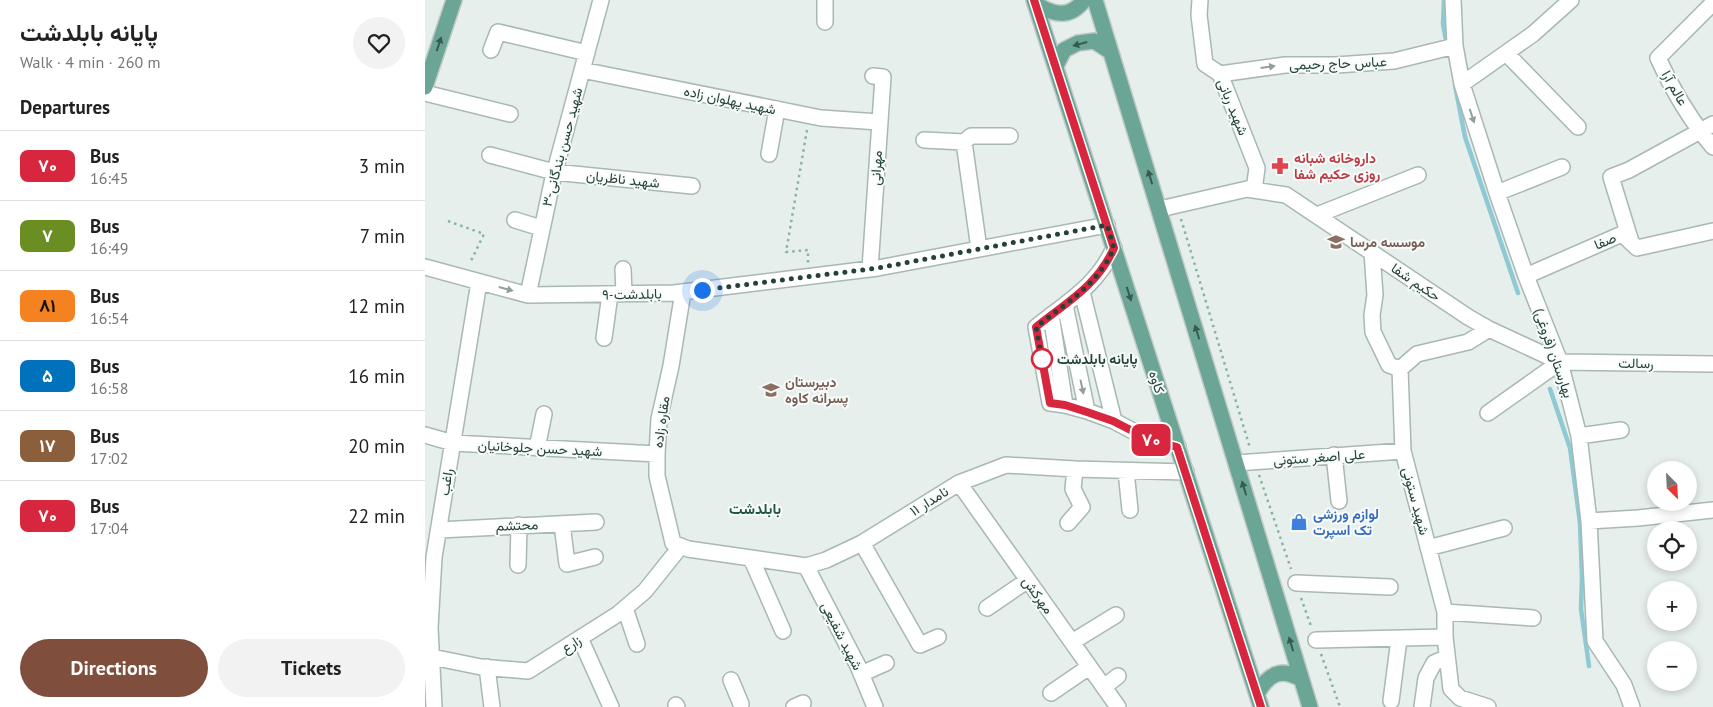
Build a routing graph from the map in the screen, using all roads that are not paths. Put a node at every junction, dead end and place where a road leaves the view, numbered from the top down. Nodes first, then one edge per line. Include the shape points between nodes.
1 (453, 0) edge
2 (601, 0) edge
3 (825, 0) edge
4 (1085, 0) edge
5 (1095, 0) edge
6 (1200, 0) edge
7 (1453, 0) edge
8 (1571, 0) edge
9 (1035, 2) edge
10 (1713, 3) edge
11 (825, 22) dead end
12 (1450, 47) junction
13 (491, 50) dead end
14 (1111, 52) junction
15 (587, 53) junction
16 (1506, 53) junction
17 (1055, 66) junction
18 (582, 70) junction
19 (1220, 74) junction
20 (873, 76) dead end
21 (1462, 84) junction
22 (425, 87) edge
23 (425, 94) edge
24 (777, 110) junction
25 (510, 114) dead end
26 (879, 122) junction
27 (1578, 127) dead end
28 (1707, 128) edge
29 (1011, 136) dead end
30 (924, 140) dead end
31 (964, 142) junction
32 (1713, 147) edge
33 (769, 154) dead end
34 (490, 155) dead end
35 (1562, 167) dead end
36 (554, 172) junction
37 (1418, 175) dead end
38 (692, 186) dead end
39 (1254, 190) junction
40 (1497, 193) junction
41 (1159, 209) junction
42 (1317, 215) junction
43 (515, 220) dead end
44 (1107, 225) junction
45 (541, 228) junction
46 (1713, 231) edge
47 (1631, 242) junction
48 (1114, 248) junction
49 (979, 249) junction
50 (1371, 252) junction
51 (425, 267) edge
52 (623, 269) dead end
53 (870, 269) junction
54 (1526, 276) junction
55 (479, 282) junction
56 (683, 292) junction
57 (1082, 292) junction
58 (617, 294) junction
59 (529, 295) junction
60 (1065, 305) junction
61 (1489, 329) junction
62 (604, 338) dead end
63 (1560, 362) junction
64 (1713, 364) edge
65 (1400, 369) junction
66 (1087, 412) junction
67 (1488, 413) dead end
68 (544, 414) dead end
69 (1113, 421) junction
70 (1621, 430) dead end
71 (425, 435) edge
72 (1579, 436) junction
73 (453, 443) junction
74 (1177, 447) junction
75 (537, 448) junction
76 (1403, 451) junction
77 (657, 454) junction
78 (1334, 455) junction
79 (1236, 463) junction
80 (1075, 469) junction
81 (1126, 471) junction
82 (1185, 472) junction
83 (959, 483) junction
84 (1339, 501) dead end
85 (1130, 510) dead end
86 (1713, 510) edge
87 (1589, 521) junction
88 (596, 522) dead end
89 (1068, 523) dead end
90 (562, 524) junction
91 (519, 525) junction
92 (1504, 528) dead end
93 (439, 530) junction
94 (862, 543) junction
95 (681, 546) junction
96 (1428, 548) junction
97 (595, 557) dead end
98 (751, 558) junction
99 (518, 565) dead end
100 (806, 566) junction
101 (1028, 580) junction
102 (1296, 583) road end
103 (1390, 587) dead end
104 (428, 606) edge
105 (625, 608) junction
106 (987, 608) dead end
107 (1445, 612) junction
108 (1116, 614) dead end
109 (1533, 618) dead end
110 (783, 631) dead end
111 (939, 637) dead end
112 (1445, 637) junction
113 (580, 638) junction
114 (1399, 639) junction
115 (1316, 640) road end
116 (1072, 642) junction
117 (637, 644) dead end
118 (432, 657) junction
119 (1447, 657) junction
120 (886, 663) dead end
121 (487, 667) junction
122 (1089, 667) junction
123 (861, 674) junction
124 (1118, 676) dead end
125 (1301, 679) junction
126 (731, 680) dead end
127 (430, 683) edge
128 (1103, 687) junction
129 (1051, 693) dead end
130 (1259, 701) edge
131 (1391, 701) dead end
132 (743, 705) edge
133 (872, 706) edge
134 (435, 707) edge
135 (492, 707) edge
136 (611, 707) edge
137 (1118, 707) edge
138 (1310, 707) edge
139 (1422, 707) edge
140 (1488, 707) edge
141 (1632, 707) edge

22 -> 1 main road
2 - 15 street, ۳-شهید حسن بندگانی
3 - 11 street
4 - 9 main road via 1072,10 1059,14 1048,12
5 - 14 main road
6 - 19 street, شهید ربانی via 1205,64
7 - 12 street, بهارستان (فروغی)
8 - 16 street
9 - 17 main road, کاوه
10 - 28 street, عالم آرا via 1659,58 1665,72
19 -> 12 street, عباس حاج رحیمی via 1285,65 1394,61
12 - 21 street, بهارستان (فروغی)
13 - 15 street via 498,32
14 -> 17 main road via 1094,42 1078,43 1064,50
41 -> 14 main road
15 - 18 street, ۳-شهید حسن بندگانی
16 - 21 street
16 - 27 street
17 - 44 main road, کاوه
18 - 24 street, شهید پهلوان زاده
18 - 36 street, ۳-شهید حسن بندگانی
19 - 39 street, شهید ربانی via 1257,168
20 - 26 street, مهرانی via 883,77
21 -> 40 street, بهارستان (فروغی)
23 - 25 street
24 - 26 street, شهید پهلوان زاده via 821,118
24 - 33 street
26 - 53 street, مهرانی
28 - 32 street
28 - 47 street via 1611,177
29 - 31 street via 971,136
30 - 31 street
31 - 49 street
34 - 36 street, شهید ناظریان
35 - 40 street
36 - 38 street, شهید ناظریان
36 - 45 street, ۳-شهید حسن بندگانی
37 - 42 street
39 - 41 street, حکیم شفا
39 - 42 street, حکیم شفا via 1286,195
40 - 54 street, بهارستان (فروغی)
79 -> 41 main road
42 - 50 street, حکیم شفا
43 - 45 street
44 - 48 main road, کاوه
44 - 49 street, ۹-بابلدشت
45 - 59 street, ۳-شهید حسن بندگانی
46 - 47 street, صفا via 1637,248
47 - 54 street, صفا via 1622,234
48 - 57 street via 1107,265
48 -> 74 main road, کاوه
49 - 53 street, ۹-بابلدشت
50 - 61 street, حکیم شفا
50 - 65 street via 1375,295 1373,332 1389,365
51 - 55 street, ۹-بابلدشت
52 - 58 street
53 - 56 street, ۹-بابلدشت
54 - 63 street, بهارستان (فروغی)
55 -> 59 street, ۹-بابلدشت
55 - 73 street, راغب
56 - 58 street, ۹-بابلدشت
56 - 77 street, مقاره زاده via 659,419
57 - 60 street
57 - 69 street
58 - 59 street, ۹-بابلدشت
58 - 62 street
60 -> 66 street
60 - 66 street via 1036,327 1050,403
61 - 63 street, حکیم شفا
61 - 65 street via 1468,342 1417,354
63 - 64 street, رسالت
63 - 67 street
63 - 72 street, بهارستان (فروغی)
65 - 76 street, شهید ستونی
66 - 69 street
68 - 75 street
69 - 74 street via 1150,440
70 - 72 street
71 - 73 street, شهید حسن جلوخانیان
72 - 87 street, بهارستان (فروغی)
73 - 75 street, شهید حسن جلوخانیان
73 - 93 street, راغب
74 - 82 main road, کاوه
75 - 77 street, شهید حسن جلوخانیان
76 - 78 street, علی اصغر ستونی
76 - 96 street, شهید ستونی
77 - 95 street, مقاره زاده via 657,476 673,543
78 - 79 street, علی اصغر ستونی
78 - 84 street
125 -> 79 main road
80 - 81 street, ۱۱ نامدار
80 - 83 street, ۱۱ نامدار via 1006,465
80 - 89 street via 1073,489 1082,507
81 - 82 street, ۱۱ نامدار
81 - 85 street
82 - 130 main road, کاوه
83 - 94 street, ۱۱ نامدار
83 - 101 street, مهرکش
86 - 87 street
87 - 141 street, بهارستان (فروغی) via 1595,641 1623,685
88 - 90 street, محتشم
90 - 91 street, محتشم
90 - 97 street via 567,564
91 - 93 street, محتشم
91 - 99 street
92 - 96 street
93 - 104 street, راغب
94 - 100 street, ۱۱ نامدار
94 - 111 street via 920,645
95 - 98 street, ۱۱ نامدار
95 - 105 street, زارع via 645,591
96 - 107 street, شهید ستونی
98 - 100 street, ۱۱ نامدار
98 - 110 street
100 - 123 street, شهید شفیعی
101 - 106 street
101 - 116 street, مهرکش
102 - 103 street
104 - 118 street, راغب
105 - 113 street, زارع
105 - 117 street
107 - 109 street
107 - 112 street, شهید ستونی
108 - 116 street
112 - 114 street
112 - 119 street, شهید ستونی
113 - 121 street, زارع via 528,671
113 - 136 street
114 - 115 street
114 - 131 street
116 - 122 street, مهرکش
118 - 121 street, زارع
118 - 127 street, راغب
119 - 139 street via 1435,663 1426,678
119 - 140 street, شهید ستونی via 1451,689 1461,698
120 - 123 street
121 - 135 street
122 - 128 street, مهرکش
122 - 129 street
123 - 133 street, شهید شفیعی
124 - 128 street
125 - 130 main road via 1285,672 1275,674 1266,679
125 - 138 main road
126 - 132 street
127 - 134 street, راغب
128 - 137 street, مهرکش

